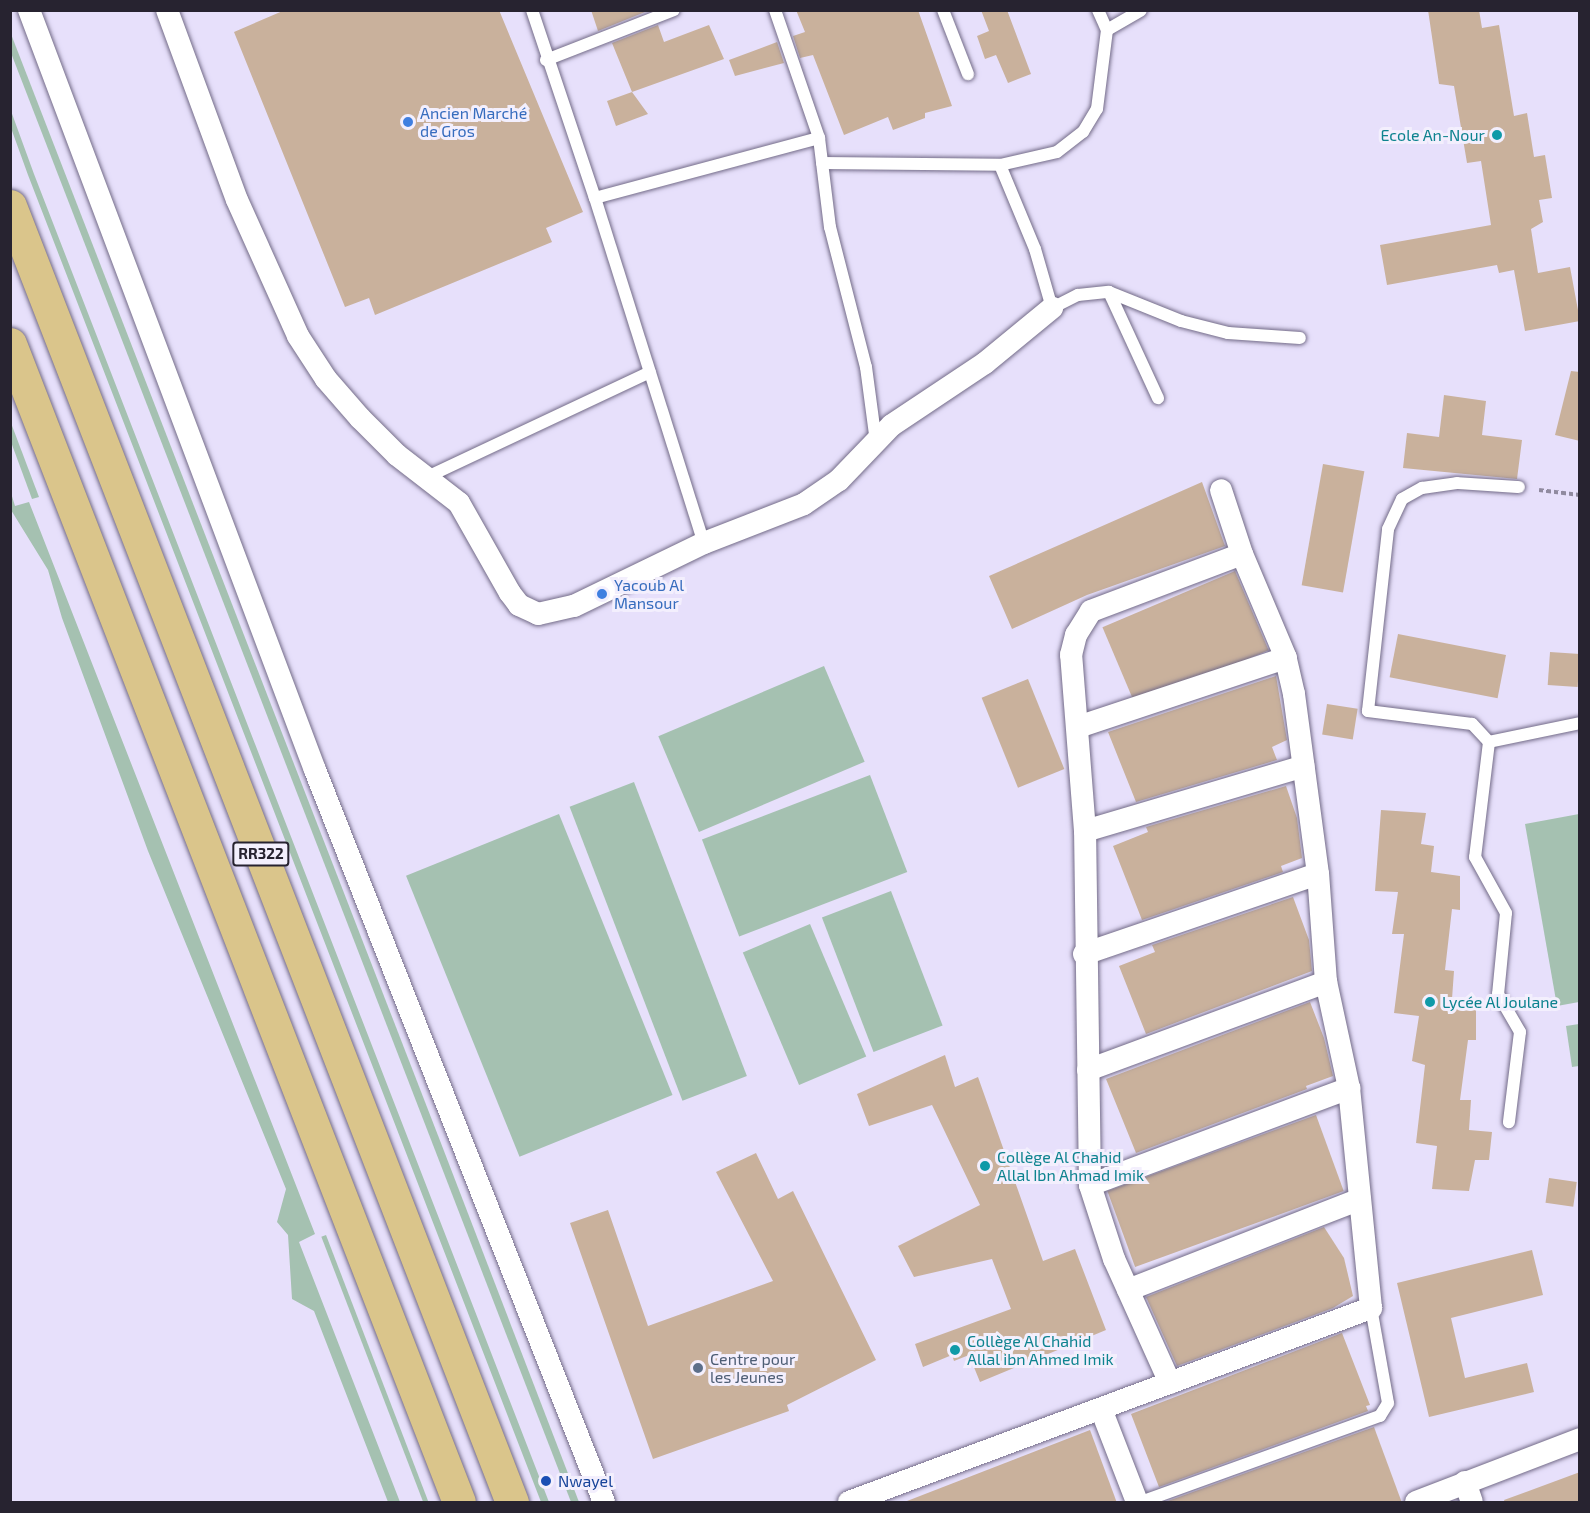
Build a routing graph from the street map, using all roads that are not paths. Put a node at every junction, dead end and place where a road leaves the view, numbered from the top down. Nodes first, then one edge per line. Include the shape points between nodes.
1 (29, 10) edge
2 (167, 10) edge
3 (532, 10) edge
4 (674, 10) edge
5 (775, 10) edge
6 (944, 10) edge
7 (1098, 10) edge
8 (1141, 10) edge
9 (1107, 30) junction
10 (546, 60) junction
11 (968, 74) dead end
12 (819, 138) junction
13 (822, 163) junction
14 (1000, 165) junction
15 (596, 198) junction
16 (10, 206) edge
17 (1109, 292) junction
18 (1052, 308) junction
19 (1300, 338) dead end
20 (10, 344) edge
21 (650, 372) junction
22 (1158, 398) dead end
23 (876, 442) junction
24 (429, 476) junction
25 (1519, 487) road end
26 (1221, 490) dead end
27 (704, 543) junction
28 (1242, 554) junction
29 (1286, 658) junction
30 (1580, 723) edge
31 (1078, 727) junction
32 (1489, 742) junction
33 (1304, 766) junction
34 (1085, 831) junction
35 (1318, 874) junction
36 (1084, 954) junction
37 (1326, 982) junction
38 (1089, 1070) junction
39 (1349, 1088) junction
40 (1509, 1122) dead end
41 (1089, 1185) junction
42 (1360, 1199) junction
43 (1128, 1290) junction
44 (1371, 1308) junction
45 (1170, 1383) junction
46 (1101, 1409) junction
47 (1580, 1439) edge
48 (1468, 1492) edge
49 (906, 1493) edge
50 (459, 1503) edge
51 (512, 1503) edge
52 (604, 1503) edge
53 (849, 1503) edge
54 (1139, 1503) edge
55 (1416, 1503) edge

1 - 52 street via 315,770
2 - 24 street via 237,200 298,336 326,379 360,417 397,454
3 - 10 lane
4 - 10 lane
5 - 12 lane
6 - 11 lane
7 - 9 lane
8 - 9 lane
9 - 14 lane via 1097,109 1083,132 1058,152
10 - 15 lane
12 - 13 lane
12 - 15 lane
13 - 14 lane
13 - 23 lane via 830,227 866,367
14 - 18 lane via 1035,249
15 - 21 lane
16 - 51 main road, RR322
17 - 18 lane via 1078,295
17 - 19 lane via 1181,321 1228,333
17 - 22 lane
18 - 23 street via 985,363 900,419
20 - 50 main road, RR322
21 - 24 lane
21 - 27 lane
23 - 27 street via 839,480 804,504
24 - 27 street via 459,503 519,605 538,614 574,606
25 - 32 lane via 1457,483 1422,488 1402,499 1388,529 1368,711 1472,724
26 - 28 street
28 - 29 street
28 - 31 street via 1091,611 1076,635 1071,655
29 - 31 street
29 - 33 street
30 - 32 lane
31 - 34 street
32 - 40 lane via 1475,857 1506,913 1497,994 1520,1032
33 - 34 street
33 - 35 street
34 - 36 street
35 - 36 street
35 - 37 street
36 - 38 street
37 - 38 street
37 - 39 street
38 - 41 street
39 - 41 street
39 - 42 street
41 - 43 street via 1101,1226
42 - 43 street
42 - 44 street
43 - 45 street
44 - 45 street
44 - 54 lane via 1388,1403 1380,1416
45 - 46 street
46 - 49 street
46 - 54 street
47 - 48 street
48 - 55 street
49 - 53 street

